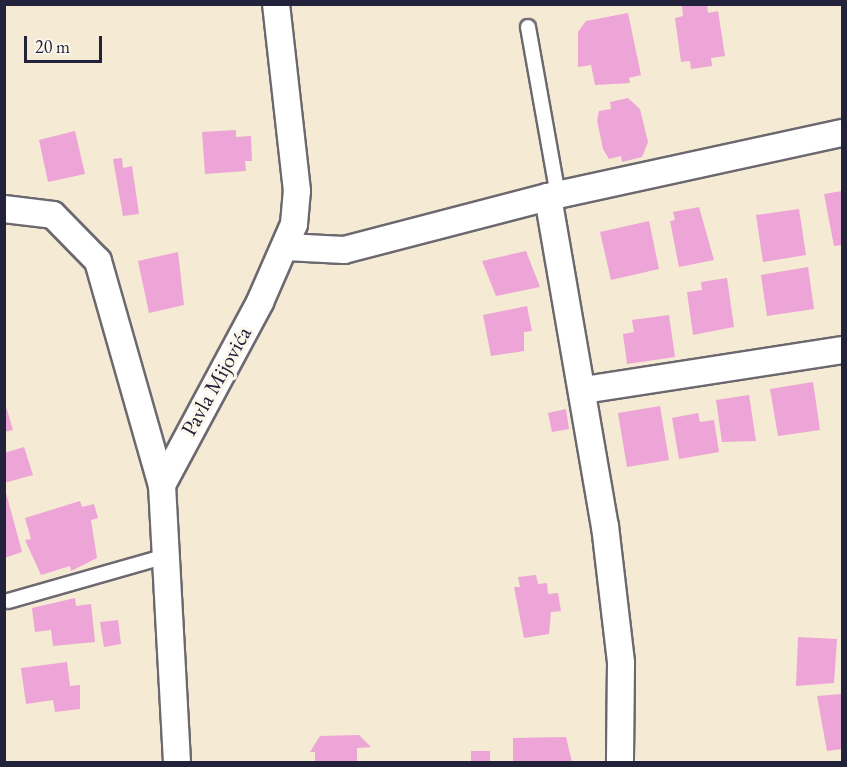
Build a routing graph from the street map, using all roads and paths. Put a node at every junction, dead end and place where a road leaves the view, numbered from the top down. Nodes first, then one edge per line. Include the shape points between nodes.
1 (276, 4) edge
2 (528, 27) dead end
3 (843, 133) edge
4 (553, 196) junction
5 (4, 209) edge
6 (286, 247) junction
7 (843, 350) edge
8 (584, 390) junction
9 (162, 485) junction
10 (166, 556) junction
11 (8, 601) dead end
12 (177, 762) edge
13 (620, 762) edge

1 - 6 street, Pavla Mijovića via 297,191
2 - 4 lane
3 - 4 street
4 - 6 street via 344,250
4 - 8 street
5 - 9 street via 53,215 87,244 98,261
6 - 9 street, Pavla Mijovića
7 - 8 street
8 - 13 street via 621,663
9 - 10 street
10 - 11 lane
10 - 12 street

